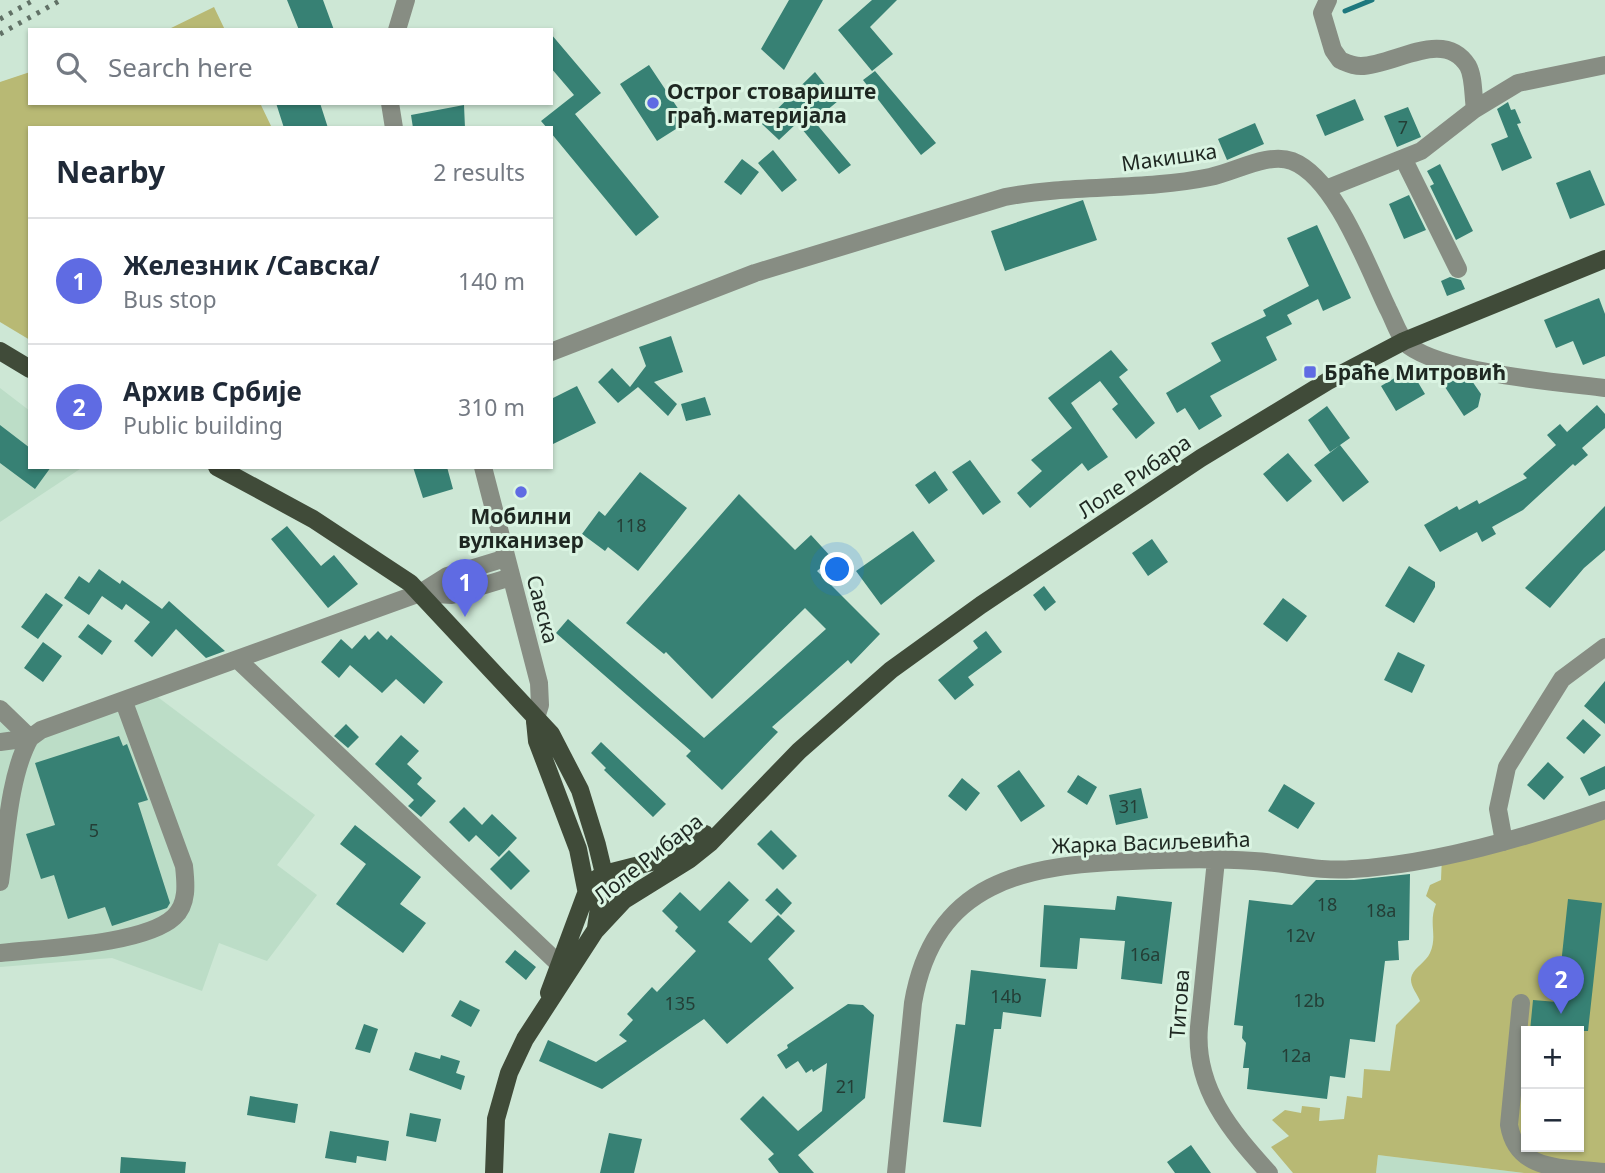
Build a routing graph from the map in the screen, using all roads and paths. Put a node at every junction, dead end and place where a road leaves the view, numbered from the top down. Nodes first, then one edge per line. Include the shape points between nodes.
1 (406, 0) edge
2 (1328, 0) edge
3 (398, 28) edge
4 (1605, 65) edge
5 (390, 105) edge
6 (1475, 109) junction
7 (394, 126) edge
8 (1405, 160) junction
9 (1328, 188) junction
10 (1605, 259) edge
11 (1458, 269) dead end
12 (1404, 341) junction
13 (0, 351) edge
14 (553, 351) edge
15 (28, 368) edge
16 (1605, 388) edge
17 (221, 469) edge
18 (484, 469) edge
19 (506, 558) junction
20 (511, 576) junction
21 (419, 593) junction
22 (1605, 647) edge
23 (239, 661) junction
24 (124, 702) junction
25 (0, 709) edge
26 (536, 721) junction
27 (30, 738) junction
28 (0, 742) edge
29 (1605, 810) edge
30 (738, 811) junction
31 (1504, 842) junction
32 (1216, 860) junction
33 (604, 874) junction
34 (0, 882) edge
35 (585, 891) junction
36 (624, 900) junction
37 (601, 902) junction
38 (595, 931) junction
39 (0, 953) edge
40 (559, 964) junction
41 (1521, 1003) dead end
42 (541, 1013) junction
43 (1605, 1172) edge
44 (494, 1173) edge
45 (896, 1173) edge
46 (1269, 1173) edge

1 - 3 street
2 - 6 street via 1322,13 1340,60 1365,66 1442,48 1469,68
4 - 6 street via 1518,83
5 - 7 street
6 - 8 street
8 - 9 street
8 - 11 street
9 - 12 street, Макишка
9 - 14 street, Макишка via 1302,165 1279,159 1212,177 1144,187 1044,189 1005,197 755,273
10 - 12 main road, Лоле Рибара
12 - 16 street via 1424,354 1464,366
12 - 30 main road, Лоле Рибара via 1243,431 981,605 891,670
13 - 15 main road
17 - 21 main road via 335,533
18 - 19 street, Савска
19 - 20 street, Савска
19 - 21 street via 447,576
20 - 21 street via 452,595
20 - 26 street, Савска via 539,683
21 - 23 street
21 - 26 main road
22 - 31 street via 1562,679 1507,767 1498,809
23 - 24 street
23 - 40 street
24 - 27 street via 41,730
24 - 39 street via 184,866 184,902 174,918 147,932 95,943
25 - 27 street
26 - 33 main road via 559,746 580,790
26 - 35 main road, Савска via 537,741 578,849
27 - 28 street
27 - 34 street via 10,811
29 - 31 street, Жарка Васиљевића
30 - 33 main road, Лоле Рибара via 659,860
30 - 36 main road, Лоле Рибара via 690,859
31 - 32 street, Жарка Васиљевића via 1347,870
32 - 45 street, Жарка Васиљевића via 1045,867 1004,880 958,911 933,944 915,990
32 - 46 street, Титова via 1199,1054 1217,1110
33 - 35 main road, Лоле Рибара
33 - 37 main road
35 - 37 main road
35 - 40 main road, Лоле Рибара
36 - 37 main road
36 - 38 main road, Лоле Рибара
37 - 38 main road
38 - 42 main road, Лоле Рибара
40 - 42 main road, Лоле Рибара
41 - 43 street via 1509,1125 1512,1143 1534,1163
42 - 44 main road, Лоле Рибара via 514,1060 500,1100

